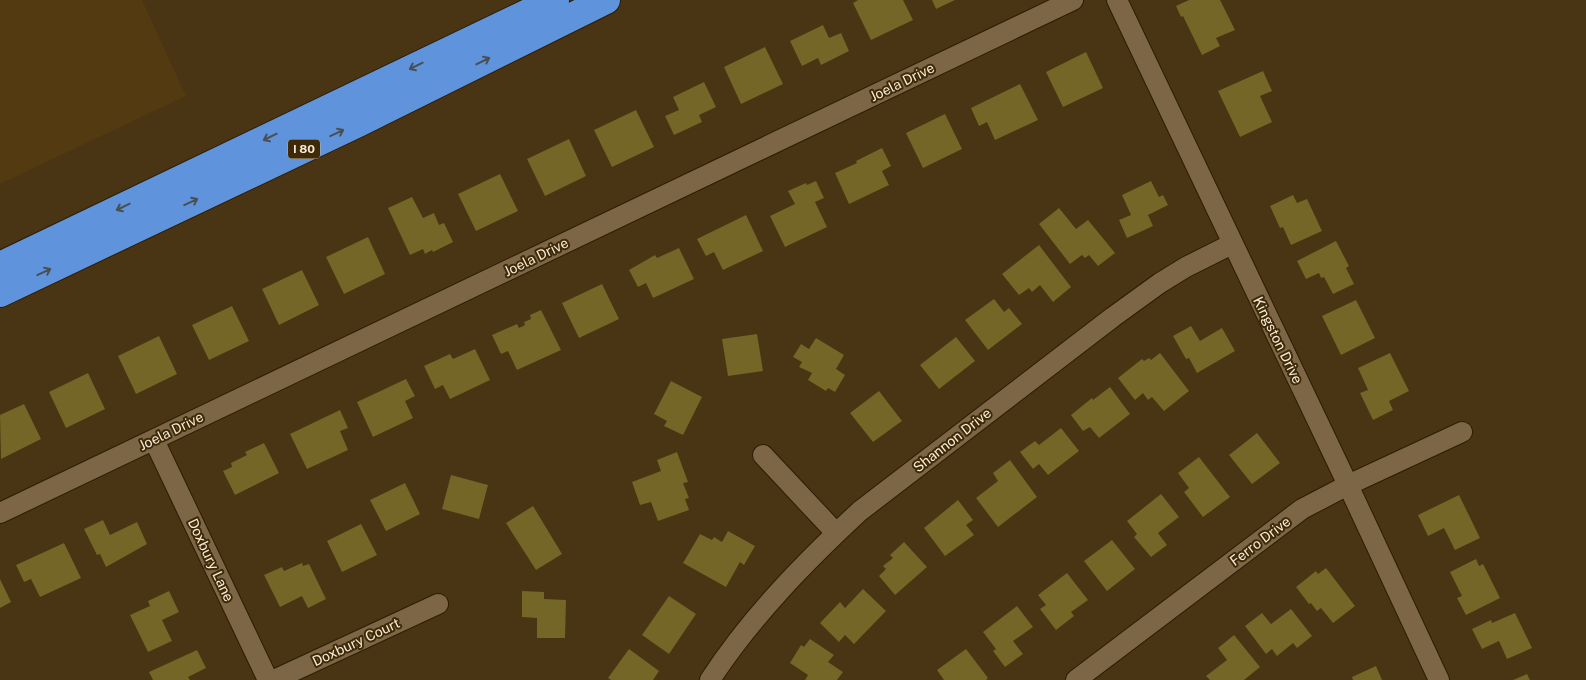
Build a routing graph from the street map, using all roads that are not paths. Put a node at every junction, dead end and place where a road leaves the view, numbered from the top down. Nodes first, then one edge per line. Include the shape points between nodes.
1 (555, 0) edge
2 (606, 0) edge
3 (1072, 0) edge
4 (1117, 0) edge
5 (1232, 244) junction
6 (0, 266) edge
7 (0, 293) edge
8 (1462, 432) dead end
9 (154, 440) junction
10 (762, 455) dead end
11 (1348, 485) junction
12 (0, 513) edge
13 (836, 534) junction
14 (438, 604) dead end
15 (268, 680) edge
16 (274, 680) edge
17 (710, 680) edge
18 (1076, 680) edge
19 (1438, 680) edge

1 -> 6 highway, I 80
7 -> 2 highway, I 80 via 358,123
3 - 9 street, Joela Drive
4 - 5 street, Kingston Drive
5 - 11 street, Kingston Drive
5 - 13 street, Shannon Drive via 1186,267 1113,317 860,511
8 - 11 street, Ferro Drive
9 - 12 street, Joela Drive
9 - 15 street, Doxbury Lane
10 - 13 street
11 - 18 street, Ferro Drive via 1302,509
11 - 19 street, Kingston Drive
13 - 17 street, Shannon Drive via 767,605
14 - 16 street, Doxbury Court

